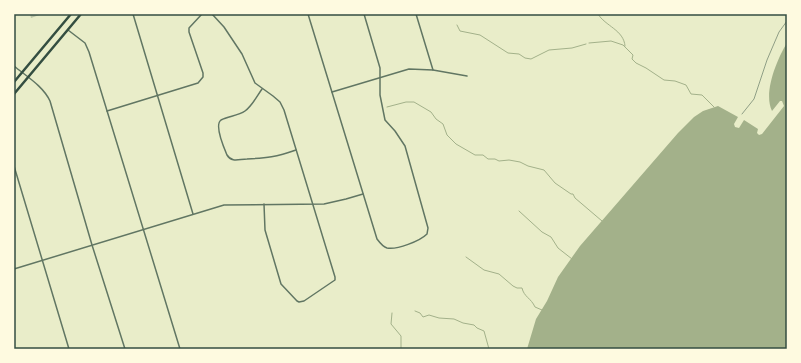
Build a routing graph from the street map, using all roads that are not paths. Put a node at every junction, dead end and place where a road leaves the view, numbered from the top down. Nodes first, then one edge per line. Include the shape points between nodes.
1 (71, 14) edge
2 (81, 14) edge
3 (133, 14) edge
4 (202, 14) edge
5 (212, 14) edge
6 (308, 14) edge
7 (364, 14) edge
8 (416, 14) edge
9 (68, 30) junction
10 (14, 66) edge
11 (433, 70) junction
12 (22, 72) junction
13 (467, 76) dead end
14 (381, 77) junction
15 (28, 78) junction
16 (14, 82) edge
17 (262, 89) junction
18 (332, 92) junction
19 (14, 94) edge
20 (157, 96) junction
21 (107, 111) junction
22 (296, 150) junction
23 (14, 166) edge
24 (363, 194) junction
25 (264, 204) junction
26 (313, 204) junction
27 (193, 214) junction
28 (143, 230) junction
29 (92, 245) junction
30 (43, 260) junction
31 (14, 269) edge
32 (69, 349) edge
33 (125, 349) edge
34 (180, 349) edge

1 - 12 main road
2 - 9 main road
3 - 20 street
4 - 20 street via 189,28 189,32 203,77 198,83
5 - 17 street via 242,54 255,83
6 - 18 street
7 - 14 street
8 - 11 street
9 - 15 main road
9 - 21 street via 87,46
10 - 12 street
11 - 13 street
11 - 14 street via 409,69
12 - 15 street
12 - 16 main road
14 - 18 street
14 - 24 street via 380,95 385,120 405,146 427,218 427,234 416,242 384,247 377,239
15 - 19 main road
15 - 29 street via 47,94 50,101
17 - 22 street via 280,102
17 - 22 street via 244,112 219,123 218,130 227,155 233,161 274,157
18 - 24 street
20 - 21 street
20 - 27 street
21 - 28 street
22 - 26 street
23 - 30 street
24 - 26 street via 336,202
25 - 26 street
25 - 26 street via 265,230 281,284 299,302 335,280
25 - 27 street via 227,204
27 - 28 street
28 - 29 street
28 - 34 street
29 - 30 street
29 - 33 street
30 - 31 street
30 - 32 street

